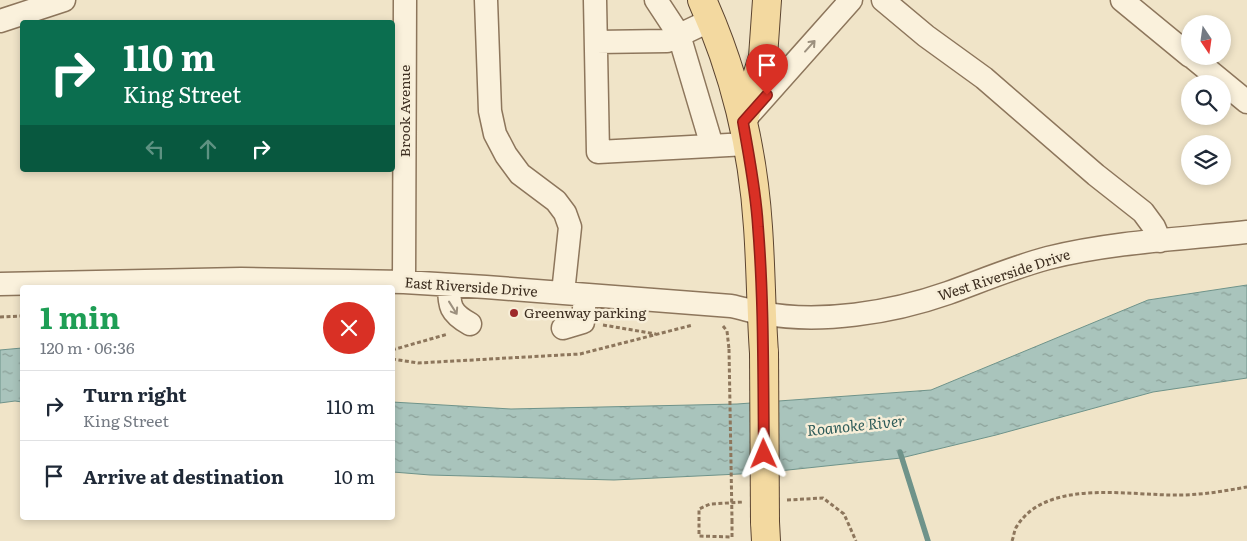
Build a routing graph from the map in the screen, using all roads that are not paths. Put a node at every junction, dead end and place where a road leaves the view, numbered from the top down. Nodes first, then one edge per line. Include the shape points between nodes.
1 (64, 0) edge
2 (405, 0) edge
3 (486, 0) edge
4 (596, 0) edge
5 (656, 0) edge
6 (767, 0) edge
7 (851, 0) edge
8 (883, 0) edge
9 (1122, 0) edge
10 (706, 10) edge
11 (0, 21) edge
12 (680, 35) junction
13 (596, 42) junction
14 (1181, 49) edge
15 (1201, 65) edge
16 (1247, 102) edge
17 (745, 133) junction
18 (712, 146) junction
19 (1247, 232) edge
20 (1160, 240) junction
21 (404, 282) junction
22 (0, 284) edge
23 (448, 285) junction
24 (574, 294) junction
25 (761, 313) junction
26 (465, 321) road end
27 (573, 325) road end
28 (765, 532) edge

1 - 11 street
2 - 21 street, Brook Avenue
3 - 24 street via 490,111 495,134 520,174 556,201 565,213 570,228
4 - 13 street
5 - 12 street
6 - 17 main road via 763,58
17 -> 7 street
8 - 20 street via 984,78 1143,212
9 - 14 street
10 - 12 street
10 - 17 main road via 730,73
12 - 13 street via 667,41
12 - 18 street
13 - 18 street via 598,152
15 - 16 street
17 - 18 street
17 - 25 main road via 758,227
19 - 20 street, West Riverside Drive
20 - 25 street, West Riverside Drive via 1047,258 899,307 841,316
21 - 22 street, East Riverside Drive via 241,279
21 - 23 street, East Riverside Drive
23 - 24 street, East Riverside Drive
23 -> 26 street via 449,304
24 - 25 street, East Riverside Drive via 731,306
24 - 27 street
25 - 28 main road, bridge

